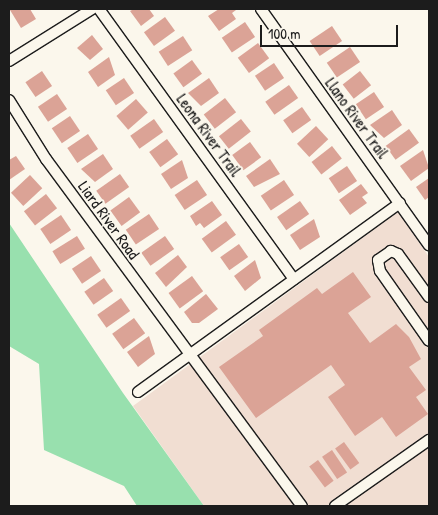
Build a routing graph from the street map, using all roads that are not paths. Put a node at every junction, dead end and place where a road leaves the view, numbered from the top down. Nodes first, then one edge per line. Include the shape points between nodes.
1 (92, 9) edge
2 (100, 9) edge
3 (261, 9) edge
4 (9, 61) edge
5 (9, 100) edge
6 (400, 203) junction
7 (429, 244) edge
8 (294, 279) junction
9 (429, 297) edge
10 (429, 341) edge
11 (188, 356) junction
12 (138, 392) dead end
13 (429, 440) edge
14 (302, 506) edge
15 (335, 506) edge

1 - 4 street
2 - 8 street, Leona River Trail
3 - 6 street, Llano River Trail
5 - 11 street, Liard River Road via 46,159
6 - 7 street, Llano River Trail
6 - 8 street
8 - 11 street
9 - 10 street via 398,254 392,251 378,260 380,271
11 - 12 street
11 - 14 street, Liard River Road via 207,382 216,385
13 - 15 street

